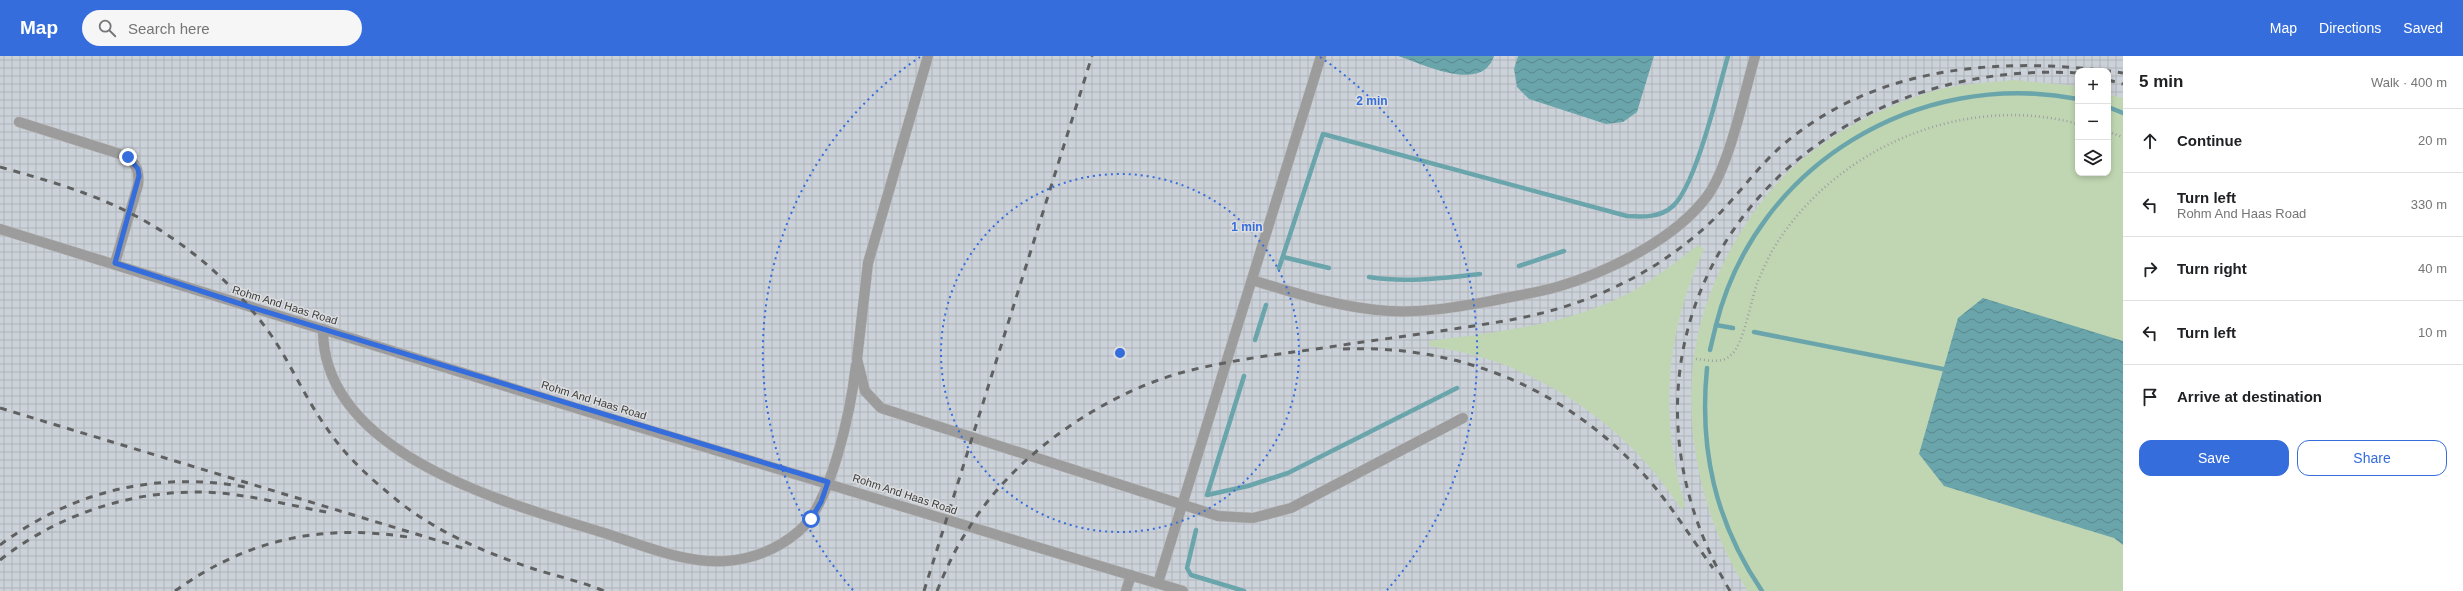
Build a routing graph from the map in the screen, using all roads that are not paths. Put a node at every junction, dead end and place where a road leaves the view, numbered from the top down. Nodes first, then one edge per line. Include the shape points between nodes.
1 (928, 56) edge
2 (1321, 56) edge
3 (1755, 56) edge
4 (19, 122) dead end
5 (0, 229) edge
6 (115, 263) junction
7 (1252, 280) junction
8 (323, 329) junction
9 (856, 359) junction
10 (1463, 418) dead end
11 (828, 482) junction
12 (1183, 505) junction
13 (1131, 575) junction
14 (1158, 583) junction
15 (1126, 591) edge
16 (1183, 591) edge

1 - 9 street via 868,263
2 - 7 street
3 - 7 street via 1717,181 1707,196 1672,230 1642,250 1582,279 1556,288 1505,298 1437,311 1412,312 1345,305
4 - 6 street via 120,154 134,162 139,176 138,185
5 - 6 street, Rohm And Haas Road
6 - 8 street, Rohm And Haas Road
7 - 12 street
8 - 11 street, Rohm And Haas Road
8 - 11 street via 323,350 329,372 341,393 380,436 412,458 470,490 679,556 725,561 764,553 800,531 811,519
9 - 11 street via 851,408
9 - 12 street via 865,391 881,408
10 - 12 street via 1291,508 1274,514 1234,519
11 - 13 street, Rohm And Haas Road
12 - 14 street
13 - 14 street, Rohm And Haas Road
13 - 15 street
14 - 16 street, Rohm And Haas Road

